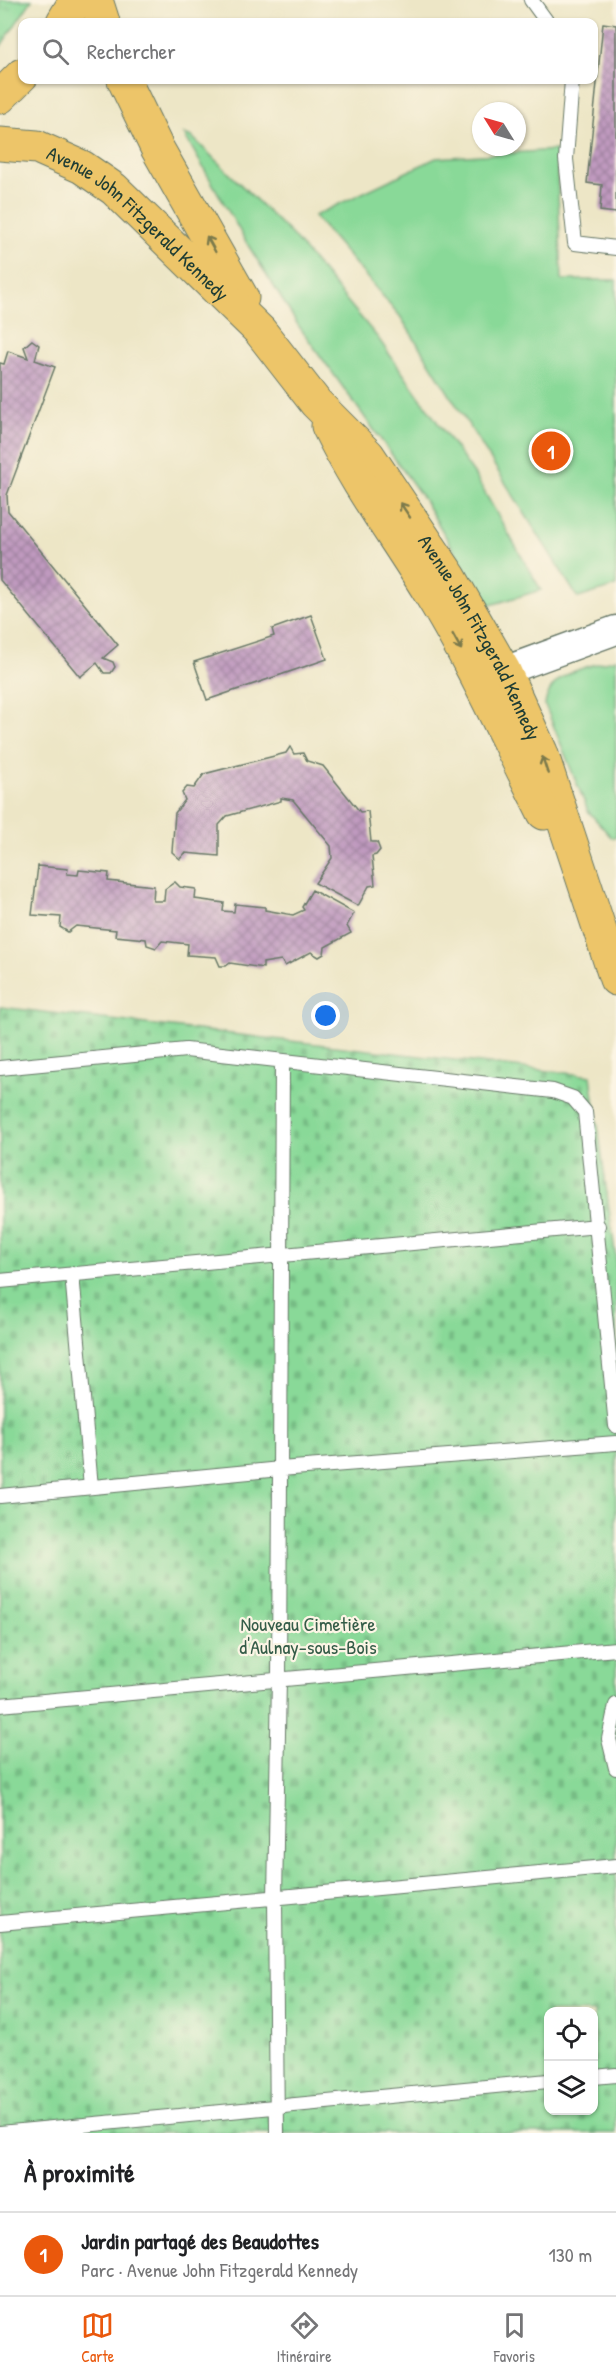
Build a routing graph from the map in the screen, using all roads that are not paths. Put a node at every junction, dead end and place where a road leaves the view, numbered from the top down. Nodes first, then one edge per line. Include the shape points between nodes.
1 (76, 0) edge
2 (96, 0) edge
3 (531, 0) edge
4 (65, 18) edge
5 (102, 18) edge
6 (544, 18) edge
7 (18, 79) edge
8 (126, 84) edge
9 (572, 84) edge
10 (0, 97) edge
11 (0, 144) edge
12 (616, 248) edge
13 (260, 331) junction
14 (316, 403) junction
15 (616, 630) edge
16 (504, 671) junction
17 (589, 901) junction
18 (616, 979) edge
19 (282, 1060) junction
20 (0, 1068) edge
21 (598, 1226) junction
22 (282, 1254) junction
23 (72, 1274) junction
24 (0, 1281) edge
25 (616, 1426) edge
26 (616, 1443) edge
27 (280, 1469) junction
28 (91, 1487) junction
29 (0, 1496) edge
30 (616, 1649) edge
31 (279, 1679) junction
32 (0, 1705) edge
33 (616, 1705) edge
34 (616, 1768) edge
35 (616, 1866) edge
36 (275, 1898) junction
37 (0, 1923) edge
38 (616, 2075) edge
39 (598, 2077) edge
40 (544, 2081) edge
41 (278, 2105) junction
42 (0, 2132) edge
43 (277, 2133) edge

1 - 4 main road
2 - 5 main road
3 - 6 lane
7 - 10 main road
13 -> 8 main road, Avenue John Fitzgerald Kennedy via 157,148
9 - 12 lane via 566,159 575,243
11 - 13 main road, Avenue John Fitzgerald Kennedy via 37,147 82,167 114,189
13 - 14 main road, Avenue John Fitzgerald Kennedy
16 -> 14 main road, Avenue John Fitzgerald Kennedy via 450,577 368,454
14 -> 17 main road, Avenue John Fitzgerald Kennedy via 348,468 439,609
15 - 16 street
17 -> 16 main road, Avenue John Fitzgerald Kennedy via 541,752
17 - 18 main road, Avenue John Fitzgerald Kennedy
19 - 20 lane via 186,1050
19 - 21 lane via 553,1091 573,1098 585,1112
19 - 22 lane
21 - 22 lane
21 - 25 lane
22 - 23 lane
22 - 27 lane
23 - 24 lane
23 - 28 lane
26 - 27 lane
27 - 28 lane
27 - 31 lane
28 - 29 lane
30 - 31 lane
31 - 32 lane
31 - 36 lane
33 - 34 lane via 609,1739
35 - 36 lane
36 - 37 lane
36 - 41 lane
38 - 39 lane
40 - 41 lane
41 - 42 lane
41 - 43 lane

